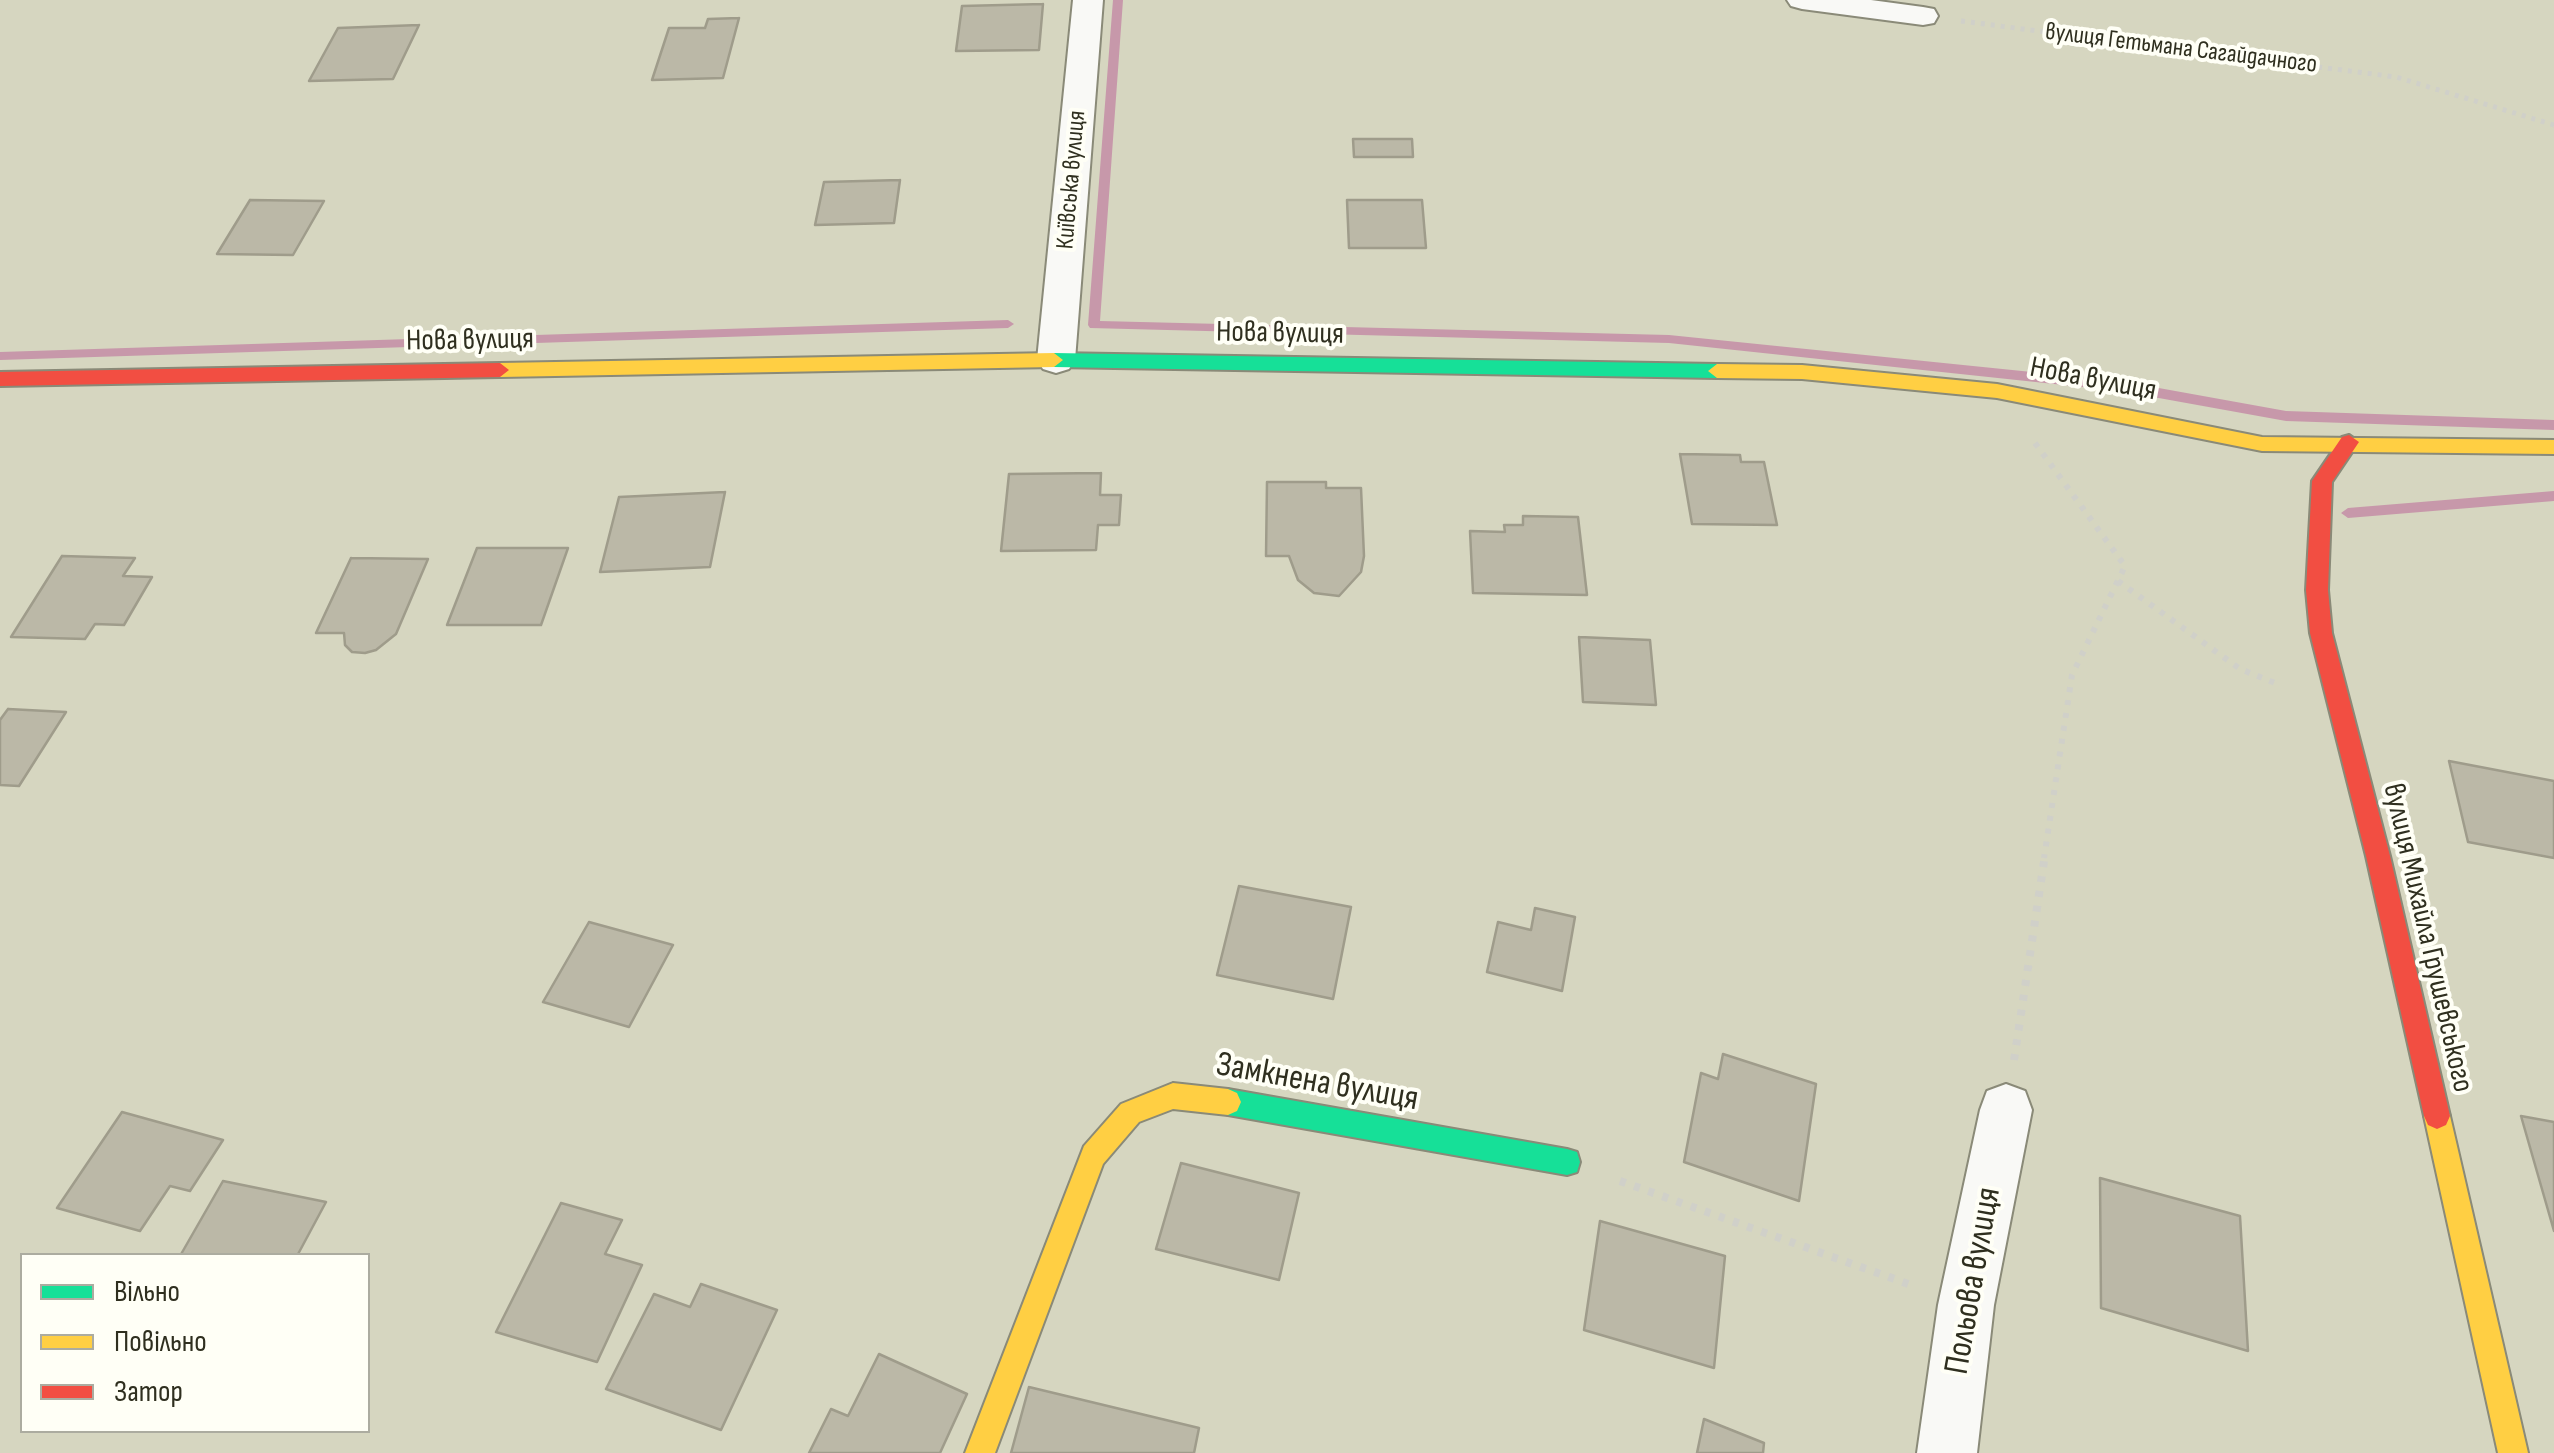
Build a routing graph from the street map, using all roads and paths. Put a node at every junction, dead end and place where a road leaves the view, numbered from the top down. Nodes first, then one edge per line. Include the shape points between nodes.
1 (1088, 0) edge
2 (1802, 0) edge
3 (1923, 16) joint
4 (2554, 125) edge
5 (1056, 360) junction
6 (0, 380) edge
7 (1998, 391) junction
8 (2349, 442) junction
9 (2554, 447) edge
10 (2118, 580) junction
11 (2341, 710) junction
12 (2006, 1110) joint
13 (1567, 1162) joint
14 (1966, 1304) junction
15 (980, 1453) edge
16 (1947, 1453) edge
17 (2513, 1453) edge

1 - 5 street, Київська вулиця
2 - 3 street
3 - 4 path, вулиця Гетьмана Сагайдачного via 2396,77
5 - 6 street, Нова вулиця
5 - 7 street, Нова вулиця via 1802,372
7 - 8 street, Нова вулиця via 2262,444
7 - 10 path via 2126,566
8 - 9 street, Нова вулиця
8 - 11 street, вулиця Михайла Грушевського via 2322,481 2317,590
10 - 11 path via 2240,669
10 - 12 path via 2072,674
11 - 17 street, вулиця Михайла Грушевського
12 - 14 street, Польова вулиця
13 - 14 path
13 - 15 street, Замкнена вулиця via 1203,1097 1172,1096 1130,1113 1093,1156
14 - 16 street, Польова вулиця

